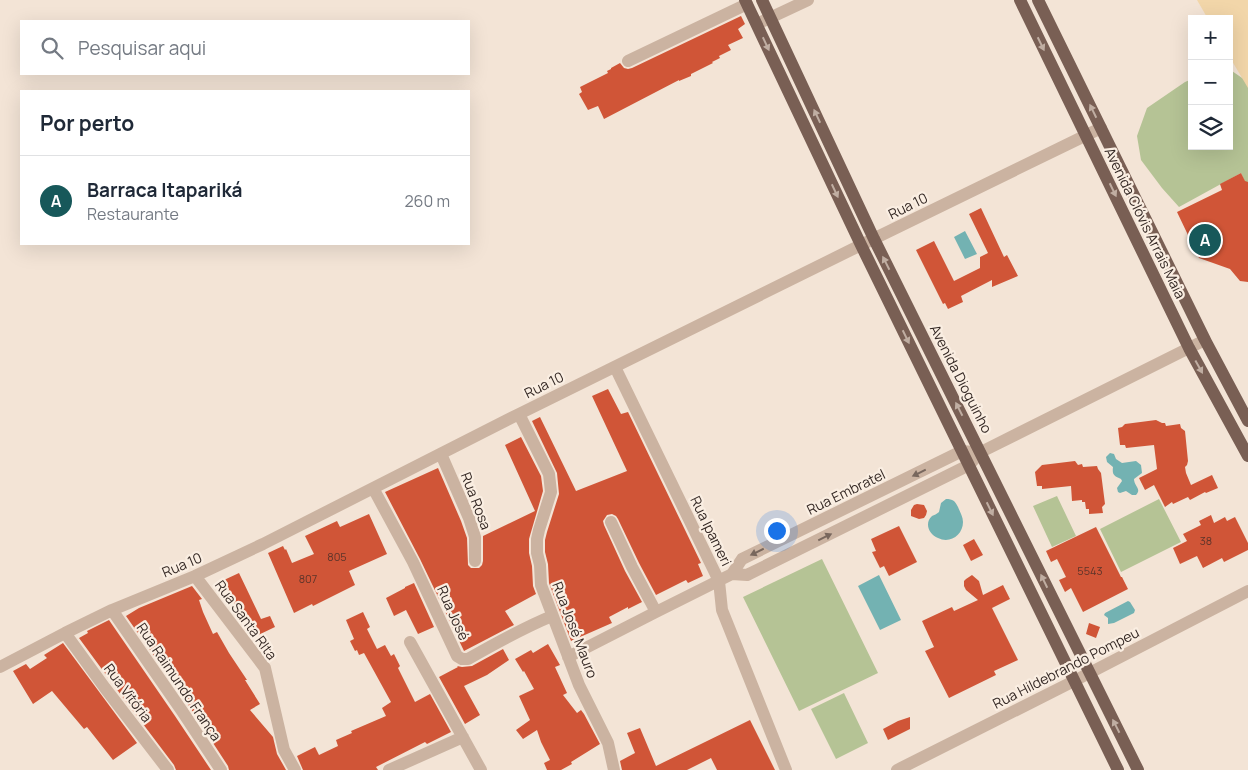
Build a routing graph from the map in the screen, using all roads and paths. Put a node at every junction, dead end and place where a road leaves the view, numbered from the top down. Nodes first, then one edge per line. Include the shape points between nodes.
1 (762, 0) edge
2 (808, 0) edge
3 (1020, 0) edge
4 (1038, 0) edge
5 (746, 2) edge
6 (771, 18) junction
7 (757, 24) junction
8 (628, 61) dead end
9 (1101, 128) junction
10 (1087, 136) junction
11 (874, 239) junction
12 (860, 245) junction
13 (1205, 340) junction
14 (1189, 348) junction
15 (614, 367) junction
16 (519, 414) junction
17 (1248, 421) edge
18 (962, 451) junction
19 (981, 452) junction
20 (441, 454) junction
21 (1248, 456) edge
22 (969, 466) junction
23 (374, 488) junction
24 (611, 522) dead end
25 (475, 561) dead end
26 (732, 574) junction
27 (195, 576) junction
28 (719, 581) junction
29 (1248, 591) edge
30 (112, 610) junction
31 (656, 612) junction
32 (552, 616) junction
33 (65, 633) junction
34 (410, 642) dead end
35 (568, 656) junction
36 (0, 667) edge
37 (1089, 673) junction
38 (1074, 681) junction
39 (463, 738) junction
40 (168, 770) edge
41 (221, 770) edge
42 (294, 770) edge
43 (389, 770) edge
44 (481, 770) edge
45 (614, 770) edge
46 (786, 770) edge
47 (897, 770) edge
48 (1118, 770) edge
49 (1138, 770) edge

1 - 6 main road, Avenida Dioguinho
2 - 6 street
3 -> 10 main road, Avenida Clóvis Arrais Maia
9 -> 4 main road, Avenida Clóvis Arrais Maia
5 - 7 main road
5 - 8 street
6 - 7 street
11 -> 6 main road, Avenida Dioguinho
7 -> 12 main road
9 - 10 street, Rua 10
9 - 13 main road, Avenida Clóvis Arrais Maia
10 - 11 street, Rua 10
10 -> 14 main road, Avenida Clóvis Arrais Maia
11 - 12 street, Rua 10
19 -> 11 main road, Avenida Dioguinho
12 - 15 street, Rua 10
12 -> 18 main road
13 - 14 street, Rua Embratel
13 - 17 main road, Avenida Clóvis Arrais Maia
14 - 19 street, Rua Embratel
14 -> 21 main road, Avenida Clóvis Arrais Maia
15 - 16 street, Rua 10
15 - 28 street, Rua Ipameri
16 - 20 street, Rua 10
16 - 32 street, Rua José Mauro via 549,474 551,492 539,530 537,553 541,585
18 - 19 street, Rua Embratel
18 - 22 main road
18 -> 26 street, Rua Embratel via 742,559
19 - 22 street, Rua Embratel
37 -> 19 main road, Avenida Dioguinho
20 - 23 street, Rua 10
20 - 25 street, Rua Rosa via 469,518 475,537
26 -> 22 street, Rua Embratel via 747,575
22 -> 38 main road
23 - 27 street, Rua 10
23 - 32 street, Rua José via 457,656 468,659
24 - 31 street
26 - 28 street, Rua Embratel
27 - 30 street, Rua 10
27 - 42 street, Rua Santa RIta via 265,668 284,750
28 - 31 street, Rua Embratel
28 - 46 street, Rua Ipameri via 722,610
29 - 37 street, Rua Hildebrando Pompeu
30 - 33 street, Rua 10
30 - 41 street, Rua Raimundo França
31 - 35 street, Rua Embratel
32 - 35 street, Rua José Mauro
33 - 36 street, Rua 10
33 - 40 street, Rua Vitória
34 - 39 street
35 - 45 street, Rua José Mauro via 608,743
37 - 38 street, Rua Hildebrando Pompeu
49 -> 37 main road, Avenida Dioguinho
38 - 47 street, Rua Hildebrando Pompeu
38 - 48 main road
39 - 43 street
39 - 44 street

